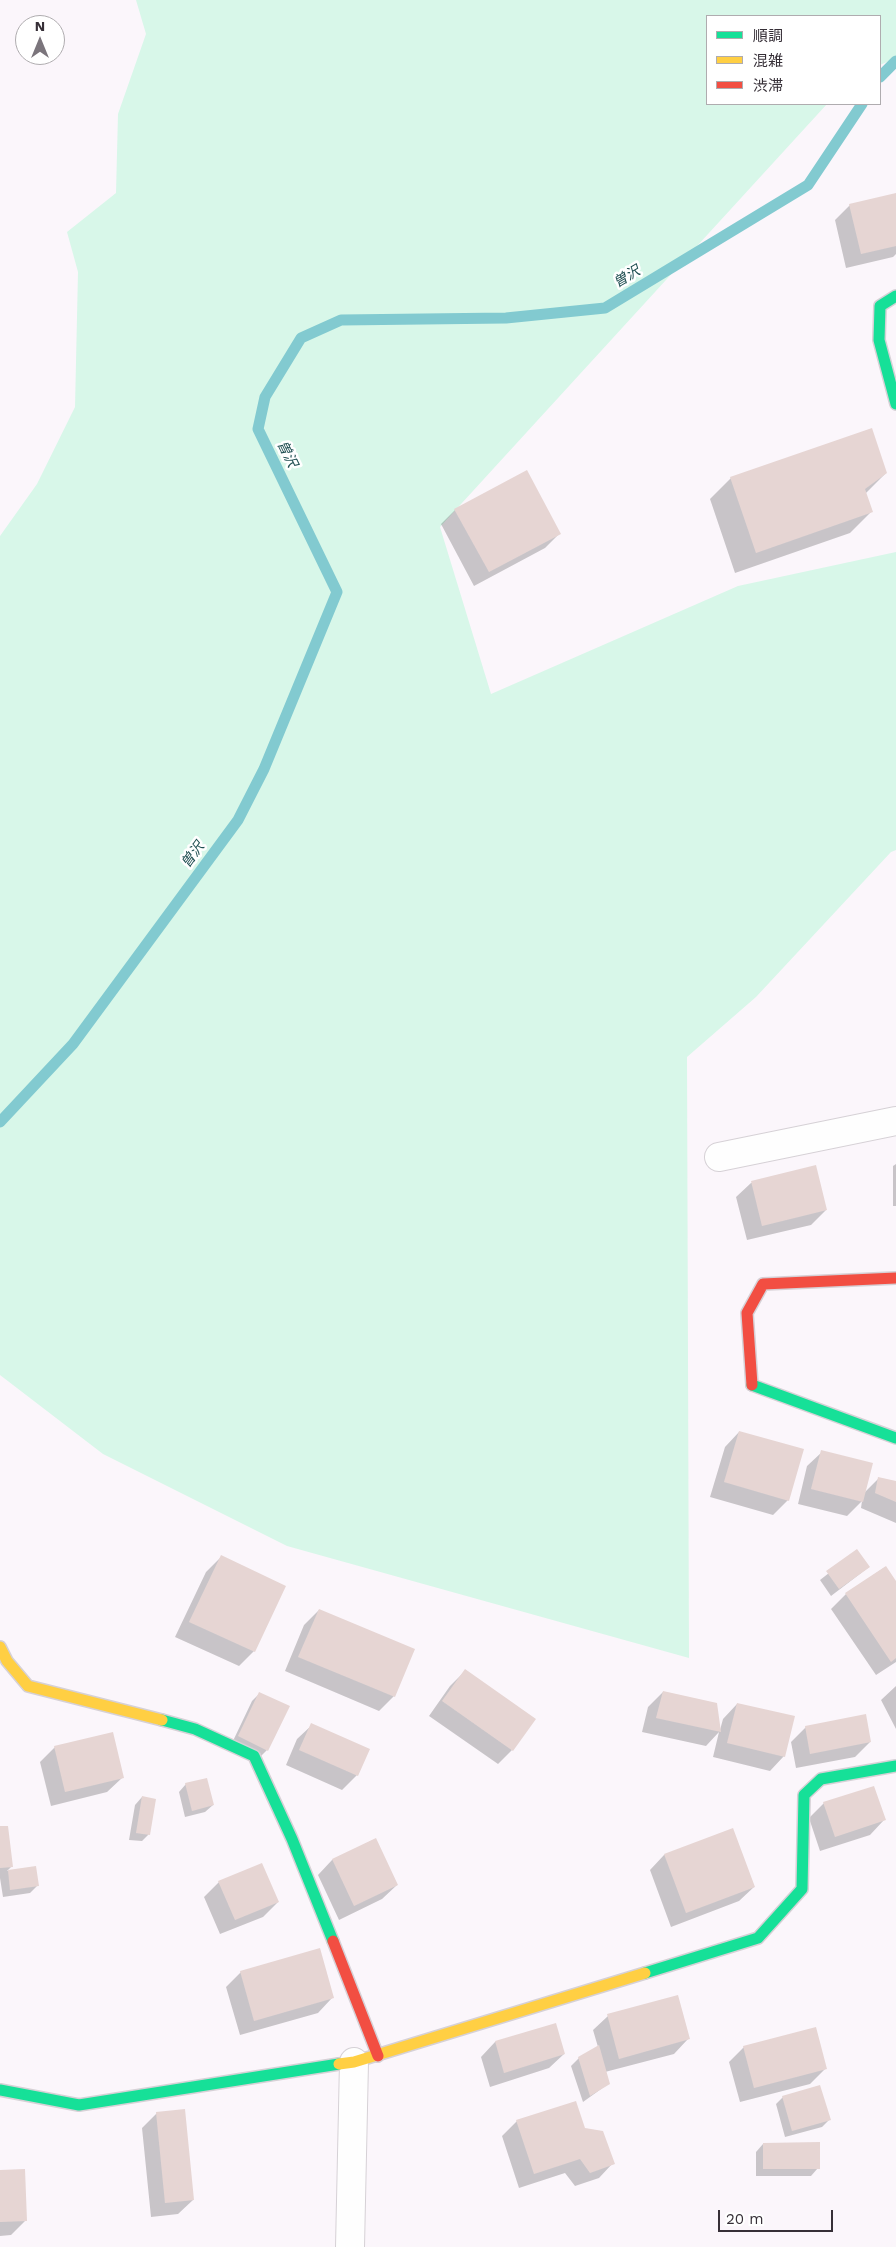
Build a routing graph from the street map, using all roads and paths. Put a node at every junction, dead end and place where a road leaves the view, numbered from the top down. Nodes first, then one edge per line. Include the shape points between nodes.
1 (896, 296) edge
2 (896, 404) edge
3 (896, 1121) edge
4 (719, 1157) dead end
5 (896, 1278) edge
6 (896, 1438) edge
7 (0, 1647) edge
8 (896, 1766) edge
9 (366, 2059) junction
10 (0, 2090) edge
11 (350, 2247) edge

1 - 2 street via 880,306 879,340
3 - 4 street
5 - 6 street via 762,1284 747,1313 752,1386
7 - 9 street via 28,1686 195,1729 254,1756 292,1839
8 - 9 street via 821,1779 804,1795 802,1889 758,1938
9 - 10 street via 79,2105
9 - 11 street

